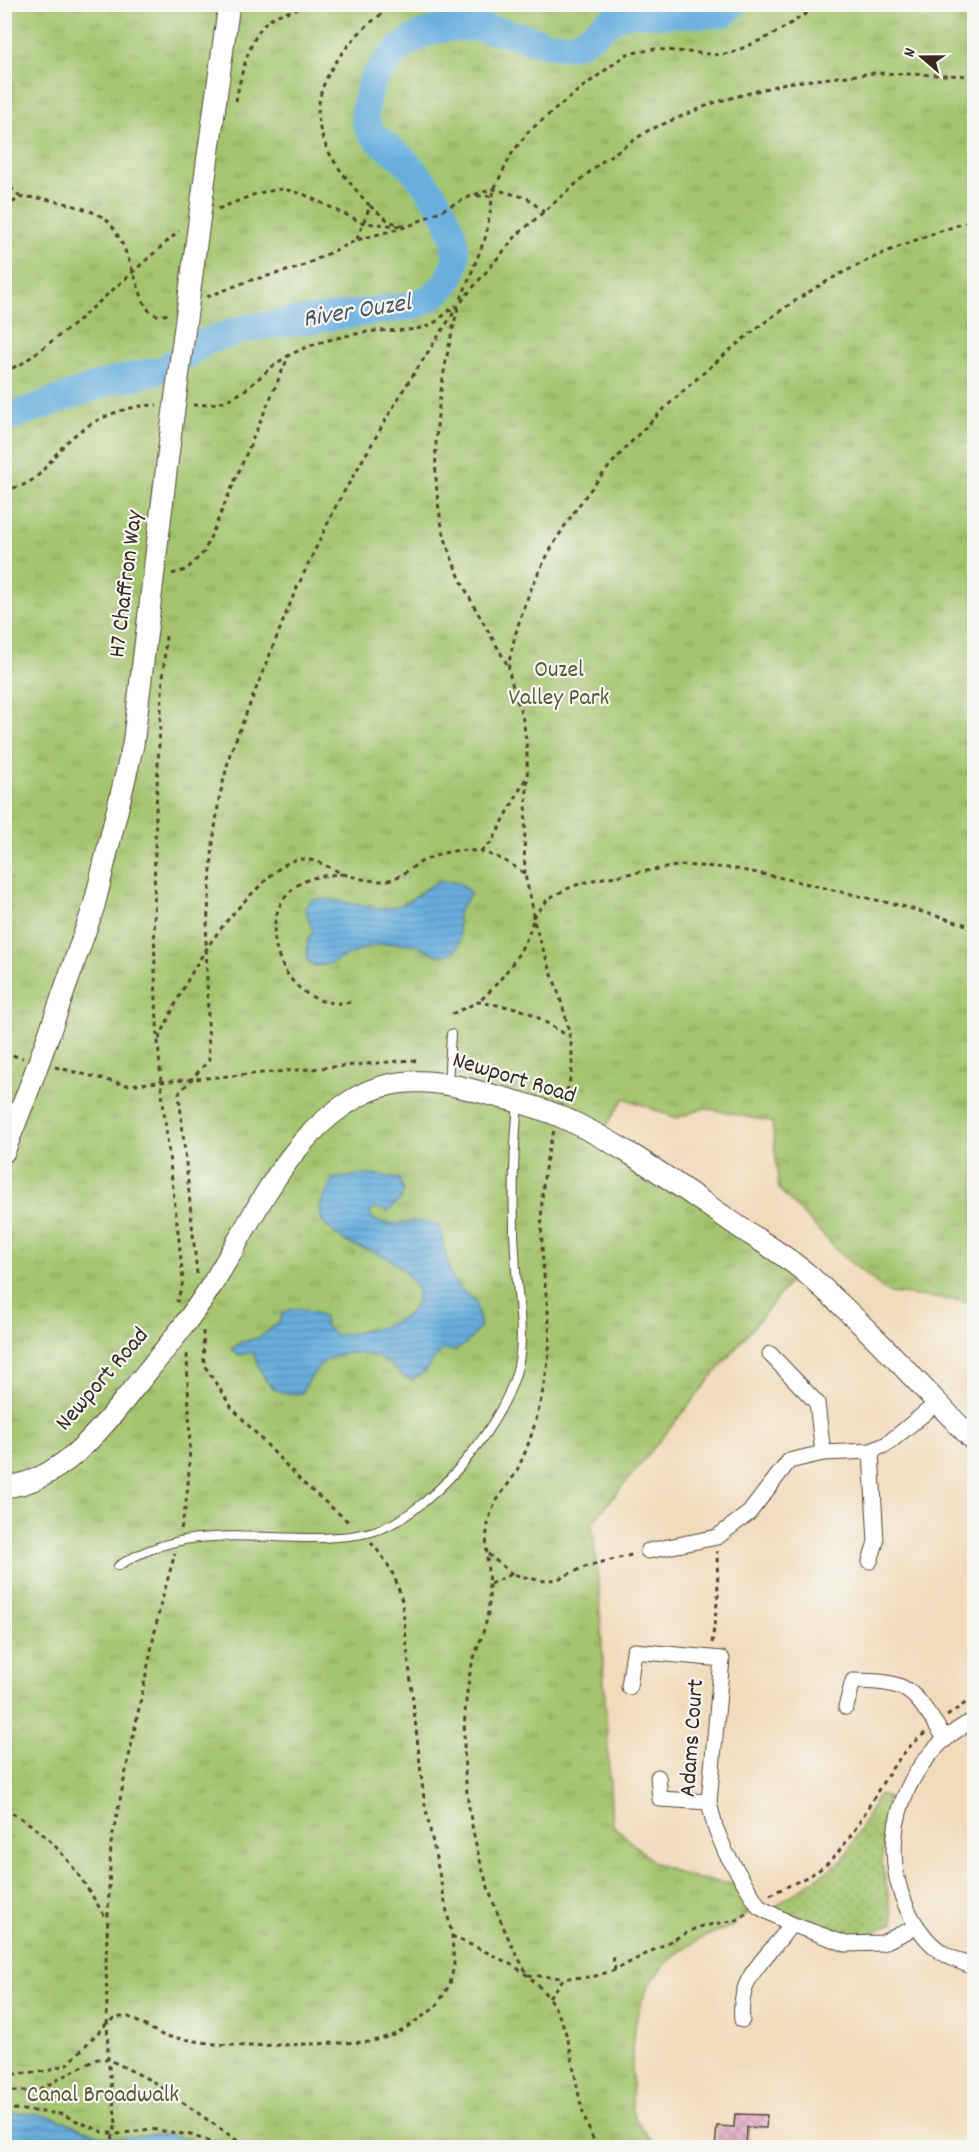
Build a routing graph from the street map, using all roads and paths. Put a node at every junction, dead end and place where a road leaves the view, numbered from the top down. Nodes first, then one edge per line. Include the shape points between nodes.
1 (229, 4) edge
2 (306, 4) edge
3 (398, 4) edge
4 (822, 4) edge
5 (950, 4) edge
6 (975, 8) edge
7 (975, 76) edge
8 (235, 105) dead end
9 (4, 181) edge
10 (494, 189) junction
11 (473, 195) junction
12 (493, 196) junction
13 (21, 198) dead end
14 (370, 206) junction
15 (544, 212) junction
16 (975, 220) edge
17 (357, 240) dead end
18 (460, 303) junction
19 (289, 355) junction
20 (162, 405) dead end
21 (183, 405) dead end
22 (4, 489) edge
23 (172, 564) dead end
24 (166, 635) dead end
25 (508, 666) junction
26 (528, 775) junction
27 (481, 851) junction
28 (343, 873) junction
29 (525, 874) junction
30 (533, 917) junction
31 (975, 927) edge
32 (206, 948) junction
33 (350, 1002) dead end
34 (478, 1002) junction
35 (452, 1014) dead end
36 (451, 1034) dead end
37 (568, 1036) junction
38 (158, 1041) junction
39 (4, 1053) edge
40 (26, 1059) dead end
41 (421, 1063) dead end
42 (46, 1065) dead end
43 (189, 1081) junction
44 (162, 1083) junction
45 (448, 1083) junction
46 (518, 1102) junction
47 (559, 1116) junction
48 (4, 1152) edge
49 (200, 1304) junction
50 (186, 1323) junction
51 (770, 1354) dead end
52 (937, 1403) junction
53 (975, 1441) edge
54 (871, 1451) junction
55 (823, 1453) junction
56 (4, 1487) edge
57 (363, 1534) junction
58 (717, 1537) junction
59 (178, 1540) junction
60 (648, 1551) joint
61 (488, 1553) junction
62 (870, 1561) dead end
63 (118, 1566) dead end
64 (512, 1574) junction
65 (490, 1584) junction
66 (710, 1658) junction
67 (629, 1687) dead end
68 (975, 1697) edge
69 (846, 1707) dead end
70 (975, 1720) edge
71 (936, 1724) junction
72 (946, 1739) junction
73 (658, 1777) dead end
74 (709, 1802) junction
75 (4, 1809) edge
76 (759, 1907) junction
77 (106, 1918) junction
78 (792, 1924) junction
79 (916, 1927) junction
80 (453, 1936) junction
81 (613, 1957) dead end
82 (975, 1967) edge
83 (615, 1970) junction
84 (528, 1975) junction
85 (564, 1978) junction
86 (549, 1997) junction
87 (742, 2020) dead end
88 (108, 2022) junction
89 (108, 2059) junction
90 (4, 2075) edge
91 (4, 2091) edge
92 (4, 2108) edge
93 (110, 2148) edge
94 (227, 2148) edge
95 (248, 2148) edge
96 (597, 2148) edge

1 - 48 street, H7 Chaffron Way, bridge via 133,745 94,906
2 - 8 path via 272,17 257,34
3 - 14 path via 352,39 319,95 319,128 328,154
4 - 10 path via 772,35 734,52 720,55 656,48 627,54 529,131 512,153
5 - 6 path
7 - 15 path via 875,73 786,83 713,103 650,130 600,163
9 - 13 path
10 - 11 path
10 - 12 path
10 - 15 path via 528,198
11 - 12 path
11 - 14 path via 409,226 390,222
12 - 18 path via 486,236
14 - 17 path
15 - 18 path via 517,235
16 - 25 path via 891,250 809,292 736,345 681,393 612,460 565,525 531,595
18 - 19 path via 431,324 356,334
18 - 25 path via 444,367 435,453 437,501 444,536 461,580
18 - 32 path via 402,392 337,504 294,594 230,754 213,843
19 - 21 path via 238,397 215,405
19 - 23 path via 204,552 186,570 171,575
20 - 22 path via 105,416 66,443 29,484
24 - 38 path via 154,855
25 - 26 path via 523,722
26 - 27 path via 492,842
26 - 29 path
27 - 28 path via 435,856 387,880 373,881
27 - 29 path via 502,857
28 - 32 path via 313,861 289,862 226,920
28 - 33 path via 312,878 291,891 278,914 276,930 284,972 300,990 326,1003
29 - 30 path
30 - 31 path via 549,898 573,886 683,865 731,868 778,877
30 - 34 path via 511,966
30 - 37 path
32 - 38 path
32 - 43 path via 209,1060
34 - 35 path
34 - 37 path via 524,1011
36 - 45 lane
37 - 47 path via 572,1070
38 - 44 path
39 - 40 path
41 - 43 path via 412,1060 295,1069
42 - 44 path via 126,1085
43 - 44 path
43 - 49 path via 179,1093
44 - 50 path via 183,1282 177,1305
45 - 46 street, Newport Road
45 - 49 street, Newport Road via 407,1081 380,1088 359,1096 328,1119 292,1155 266,1191
46 - 47 street, Newport Road
46 - 57 lane via 513,1181 520,1324 519,1361 511,1390 473,1449 430,1499 407,1516
47 - 52 street, Newport Road via 634,1156 803,1270
47 - 61 path via 548,1150 543,1204 548,1360 523,1456 491,1511
49 - 50 street, Newport Road
49 - 57 path via 204,1365 232,1408 303,1483
50 - 56 street, Newport Road via 96,1435 36,1478
50 - 59 path via 192,1450
51 - 55 street via 816,1403
52 - 53 street, Newport Road
52 - 54 street via 887,1444
54 - 55 street
54 - 62 street via 876,1542
55 - 58 street via 789,1461 749,1513
57 - 59 lane via 301,1538 252,1534
57 - 80 path via 399,1584 424,1800
58 - 60 street
58 - 66 path via 718,1595
59 - 63 lane via 155,1546
59 - 77 path via 117,1806
60 - 64 path via 587,1566 558,1579 542,1581
61 - 64 path
61 - 65 path
64 - 65 path
65 - 84 path via 485,1632 470,1670 464,1717 467,1776 473,1831 497,1914
66 - 67 street, Adams Court via 634,1652
66 - 74 street, Adams Court via 722,1659
68 - 71 path
69 - 71 street via 853,1681 887,1681 916,1696
70 - 72 street
71 - 72 street
71 - 76 path via 910,1744 886,1774 856,1829 832,1860 770,1895
72 - 79 street via 905,1792 895,1825 892,1855 900,1892
73 - 74 street via 660,1798
74 - 76 street, Adams Court via 726,1853
75 - 77 path via 61,1850
76 - 78 street
76 - 83 path via 736,1920 698,1927
77 - 88 path
78 - 79 street via 846,1944 866,1946 882,1944
78 - 87 street via 758,1962 744,1990
79 - 82 street via 941,1952
80 - 84 path
80 - 88 path via 454,1965 445,1995 422,2018 384,2039 215,2044 164,2036 129,2017
81 - 83 path
83 - 85 path via 592,1977
84 - 85 path
84 - 86 path
85 - 86 path
86 - 96 path via 564,2022 581,2107
88 - 89 path
88 - 90 path via 69,2063 48,2071
89 - 91 path via 97,2059 36,2091
89 - 93 path, bridge via 116,2123
89 - 95 path via 152,2081
92 - 94 path via 61,2114 118,2134 150,2129 174,2132

